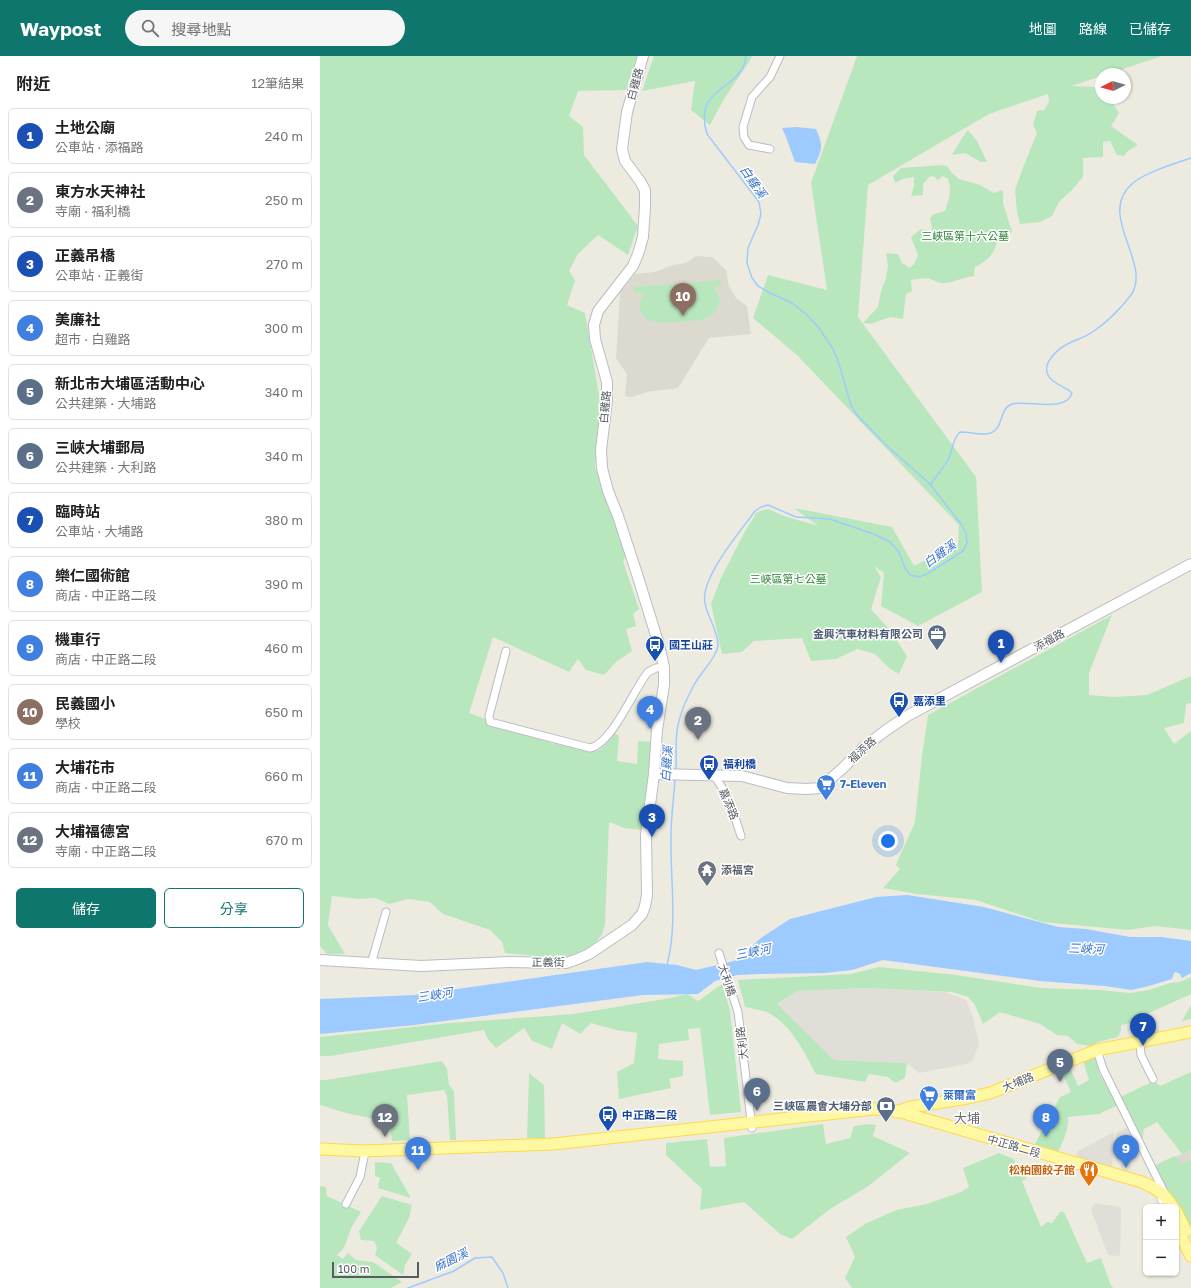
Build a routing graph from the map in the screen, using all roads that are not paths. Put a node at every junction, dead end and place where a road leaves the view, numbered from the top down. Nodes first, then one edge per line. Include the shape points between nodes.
1 (643, 56) edge
2 (780, 56) edge
3 (770, 149) dead end
4 (1191, 564) edge
5 (506, 651) dead end
6 (664, 667) junction
7 (907, 716) joint
8 (654, 774) junction
9 (713, 775) junction
10 (741, 836) dead end
11 (386, 912) dead end
12 (719, 953) dead end
13 (320, 960) edge
14 (371, 964) junction
15 (736, 1006) joint
16 (1191, 1032) edge
17 (1140, 1042) junction
18 (1097, 1050) junction
19 (1153, 1079) dead end
20 (894, 1114) junction
21 (751, 1125) junction
22 (320, 1149) edge
23 (320, 1155) edge
24 (364, 1157) junction
25 (1164, 1201) edge
26 (346, 1204) dead end
27 (1179, 1217) edge
28 (1179, 1232) edge
29 (1191, 1241) edge
30 (1190, 1254) edge

1 - 6 street, 白雞路 via 627,112 622,149 625,161 645,190 643,237 629,272 598,311 594,332 607,382 601,450 602,473 637,574
2 - 3 street via 770,77 752,97 744,127 744,138 749,146
4 - 7 street, 添福路
5 - 6 street via 489,716 490,722 590,748 600,744 613,728 648,672
6 - 8 street, 白雞路
7 - 9 street, 福添路 via 863,748 820,788 787,788 742,776
8 - 9 street
8 - 14 street, 正義街 via 646,835 646,906 632,925 603,946 566,962 421,966
9 - 10 street, 嘉添路 via 727,796
11 - 14 street
12 - 15 street, 大利橋
13 - 14 street, 正義街
15 - 21 street, 大利路
16 - 17 main road, 大埔路
17 - 18 main road, 大埔路
17 - 19 street via 1141,1055
18 - 20 main road, 大埔路 via 990,1092 968,1098 910,1106
18 - 25 street via 1103,1069
20 - 21 main road, 中正路二段 via 884,1109 873,1109
20 - 25 main road, 中正路二段 via 1135,1180 1155,1188
21 - 22 main road, 中正路二段 via 553,1144 363,1151
21 - 24 main road, 中正路二段 via 553,1150
23 - 24 main road, 中正路二段
24 - 26 street via 360,1177
27 - 29 main road
28 - 30 main road

